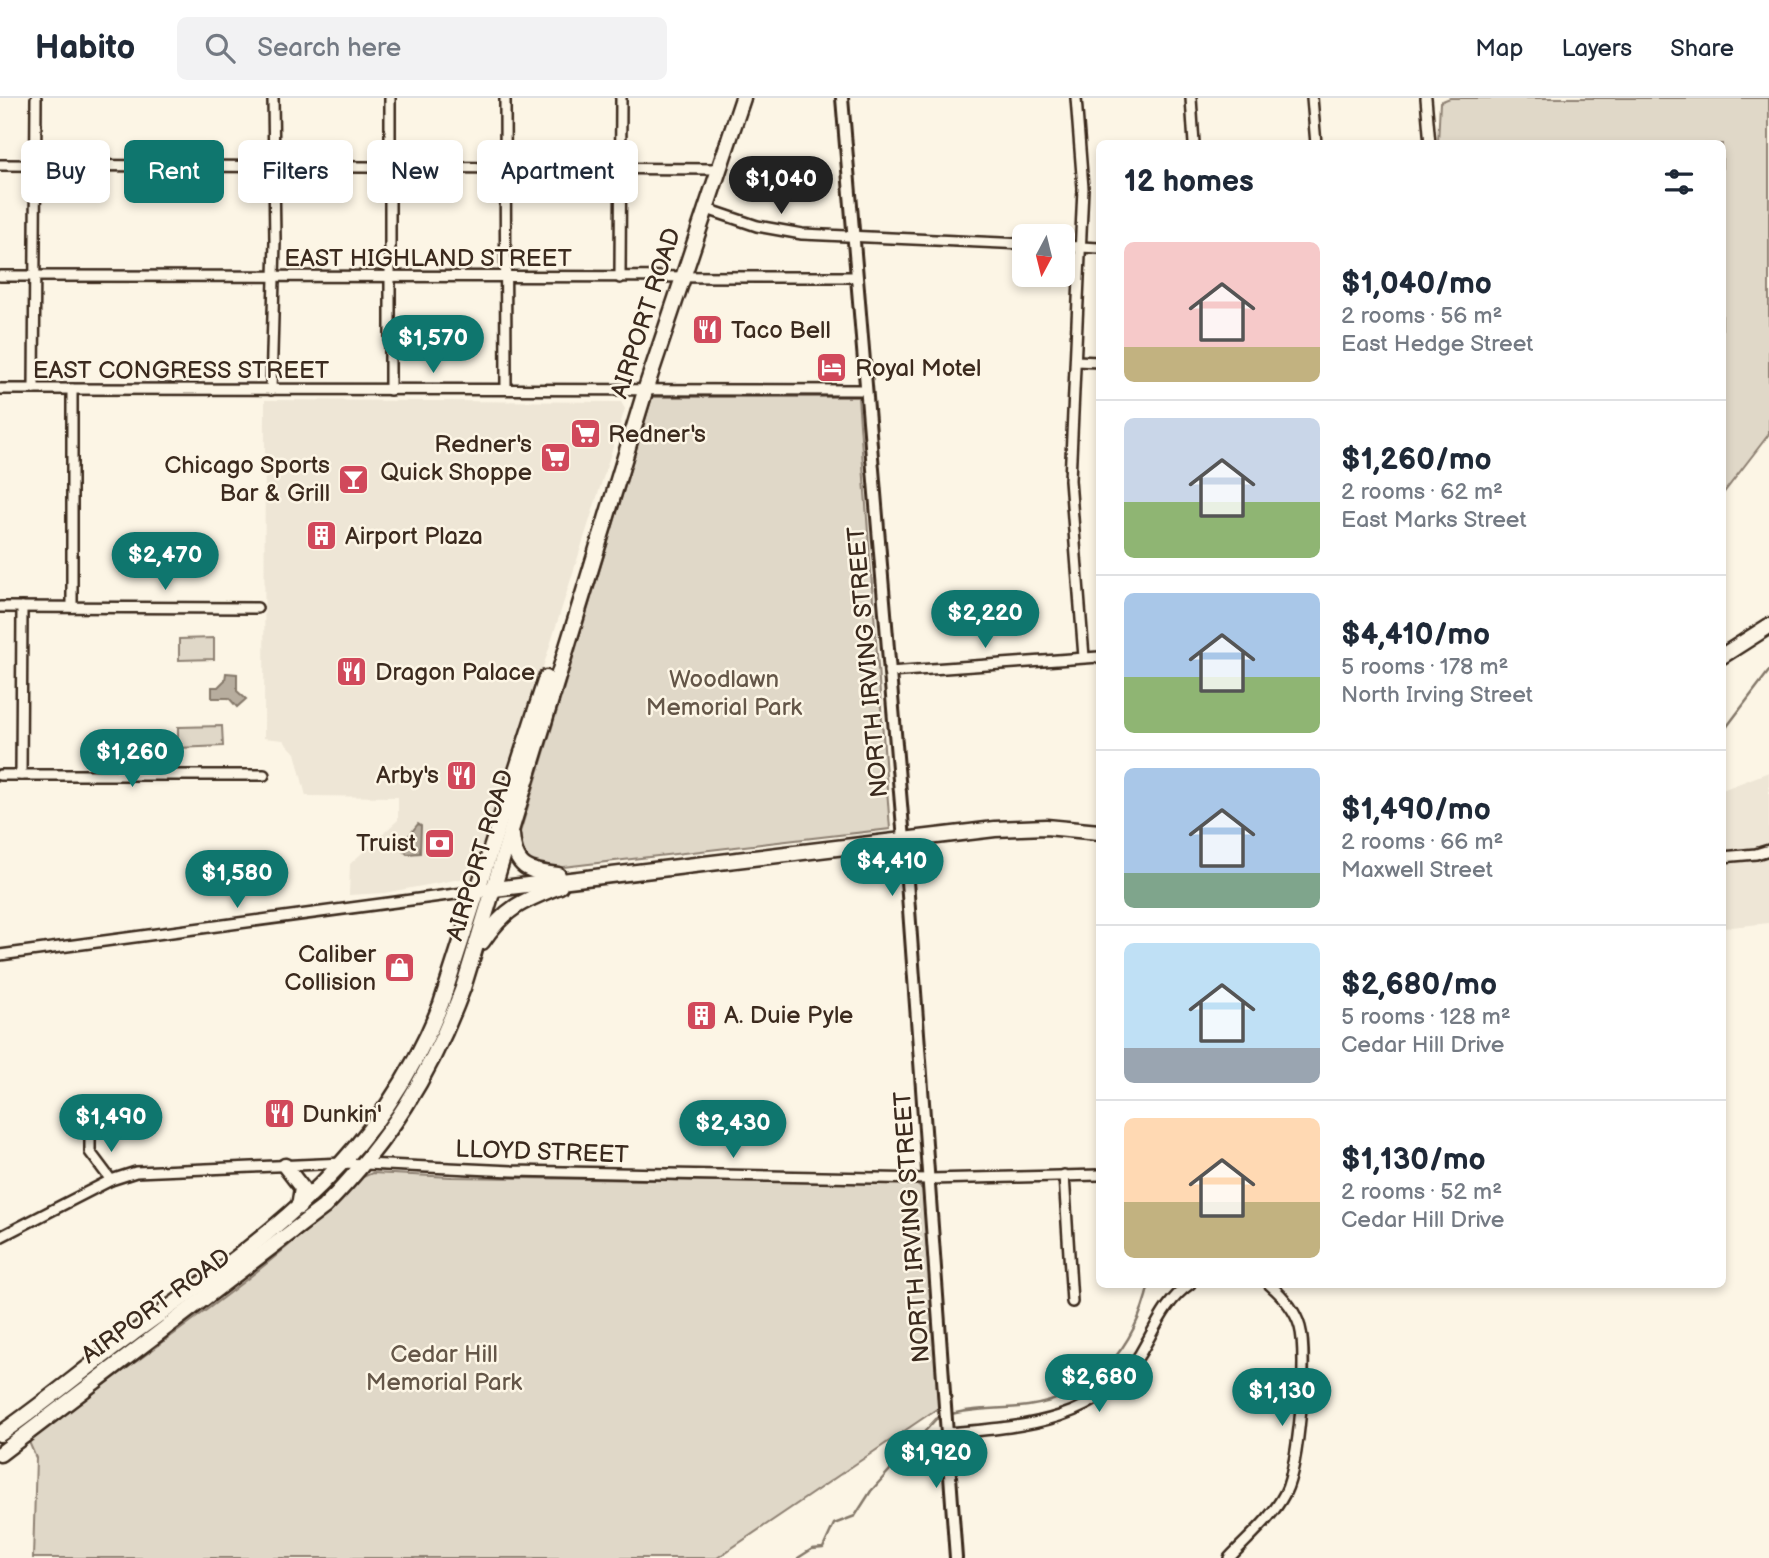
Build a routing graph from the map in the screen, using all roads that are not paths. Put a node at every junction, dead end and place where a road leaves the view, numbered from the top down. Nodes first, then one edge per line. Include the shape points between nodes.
1 (36, 98) edge
2 (273, 98) edge
3 (390, 98) edge
4 (505, 98) edge
5 (621, 98) edge
6 (735, 98) edge
7 (743, 98) edge
8 (842, 98) edge
9 (1076, 98) edge
10 (1191, 98) edge
11 (1312, 98) edge
12 (1426, 98) edge
13 (36, 140) edge
14 (274, 140) edge
15 (390, 140) edge
16 (505, 140) edge
17 (620, 140) edge
18 (1194, 140) edge
19 (1316, 140) edge
20 (1430, 140) edge
21 (0, 165) edge
22 (21, 165) edge
23 (110, 165) edge
24 (238, 166) edge
25 (638, 167) edge
26 (714, 169) junction
27 (35, 203) edge
28 (274, 203) edge
29 (390, 203) edge
30 (505, 203) edge
31 (620, 203) edge
32 (704, 208) junction
33 (853, 235) junction
34 (1012, 243) edge
35 (1075, 247) edge
36 (1081, 247) junction
37 (1096, 248) edge
38 (0, 276) edge
39 (34, 276) junction
40 (274, 277) junction
41 (857, 277) junction
42 (390, 278) junction
43 (505, 278) junction
44 (620, 278) junction
45 (677, 278) junction
46 (1076, 360) junction
47 (1096, 362) edge
48 (0, 389) edge
49 (34, 389) junction
50 (72, 389) junction
51 (506, 389) junction
52 (271, 390) junction
53 (390, 390) junction
54 (641, 390) junction
55 (866, 390) junction
56 (0, 607) edge
57 (22, 607) junction
58 (72, 607) junction
59 (257, 608) dead end
60 (1769, 626) edge
61 (1726, 653) edge
62 (1084, 657) junction
63 (1096, 657) edge
64 (889, 672) junction
65 (0, 775) edge
66 (21, 775) junction
67 (264, 775) dead end
68 (511, 829) junction
69 (1096, 832) edge
70 (904, 840) junction
71 (1769, 850) edge
72 (1726, 857) edge
73 (581, 878) junction
74 (485, 890) junction
75 (474, 954) junction
76 (0, 955) edge
77 (90, 1135) dead end
78 (344, 1163) junction
79 (366, 1164) junction
80 (285, 1166) junction
81 (1064, 1175) junction
82 (1096, 1175) edge
83 (929, 1179) junction
84 (111, 1180) junction
85 (299, 1206) junction
86 (0, 1237) edge
87 (1186, 1288) edge
88 (1273, 1288) edge
89 (1072, 1302) dead end
90 (949, 1433) junction
91 (0, 1434) edge
92 (0, 1454) edge
93 (956, 1558) edge
94 (1229, 1558) edge

1 - 13 street
2 - 14 street
3 - 15 street
4 - 16 street
5 - 17 street
6 - 26 main road, AIRPORT ROAD
7 - 26 main road, AIRPORT ROAD
8 - 33 street, NORTH IRVING STREET
9 - 36 street via 1083,188
10 - 18 street
11 - 19 street
12 - 20 street
21 - 22 street
23 - 24 street
25 - 26 street
26 - 32 main road, AIRPORT ROAD
26 - 45 main road, AIRPORT ROAD
27 - 39 street
28 - 40 street
29 - 42 street
30 - 43 street
31 - 44 street
32 - 33 street via 781,231
32 - 45 main road, AIRPORT ROAD
33 - 34 street
33 - 41 street, NORTH IRVING STREET
35 - 36 street
36 - 37 street
36 - 46 street
38 - 39 street, EAST HIGHLAND STREET
39 - 40 street, EAST HIGHLAND STREET
39 - 49 street
40 - 42 street, EAST HIGHLAND STREET
40 - 52 street
41 - 45 street, EAST HIGHLAND STREET
41 - 55 street, NORTH IRVING STREET
42 - 43 street, EAST HIGHLAND STREET
42 - 53 street
43 - 44 street, EAST HIGHLAND STREET
43 - 51 street
44 - 45 street, EAST HIGHLAND STREET
45 - 54 main road, AIRPORT ROAD
46 - 47 street
46 - 62 street via 1070,480
48 - 49 street, EAST CONGRESS STREET
49 - 50 street, EAST CONGRESS STREET
50 - 52 street, EAST CONGRESS STREET
50 - 58 street
51 - 53 street, EAST CONGRESS STREET
51 - 54 street, EAST CONGRESS STREET
52 - 53 street, EAST CONGRESS STREET
54 - 55 street, EAST CONGRESS STREET
54 - 68 main road, AIRPORT ROAD
54 - 74 main road, AIRPORT ROAD
55 - 64 street, NORTH IRVING STREET
56 - 57 street
57 - 58 street
57 - 66 street
58 - 59 street
60 - 61 main road
62 - 63 street
62 - 64 street
64 - 70 street, NORTH IRVING STREET
65 - 66 street
66 - 67 street
68 - 73 main road via 515,857 526,867
68 - 74 main road, AIRPORT ROAD
69 - 70 main road via 995,829
70 - 73 main road
70 - 83 street, NORTH IRVING STREET
71 - 72 street
73 - 74 main road
73 - 75 main road via 505,912
74 - 75 main road, AIRPORT ROAD
74 - 76 street
74 - 78 main road, AIRPORT ROAD via 418,1056 381,1117
75 - 79 main road, AIRPORT ROAD via 446,1036 428,1071
77 - 84 street via 90,1152
78 - 79 street, LLOYD STREET
78 - 80 street, LLOYD STREET
78 - 85 main road, AIRPORT ROAD
79 - 83 street, LLOYD STREET
79 - 92 main road, AIRPORT ROAD via 324,1207
80 - 84 street, LLOYD STREET via 136,1172
80 - 85 main road via 302,1188
81 - 82 street, LLOYD STREET
81 - 83 street, LLOYD STREET
81 - 89 street
83 - 90 street, NORTH IRVING STREET
84 - 86 street, LLOYD STREET
85 - 91 main road, AIRPORT ROAD via 221,1270
87 - 90 street via 1172,1300 1124,1375 1085,1406 1036,1424
88 - 94 street via 1292,1309 1302,1341 1295,1461 1288,1486 1271,1516
90 - 93 street, NORTH IRVING STREET

